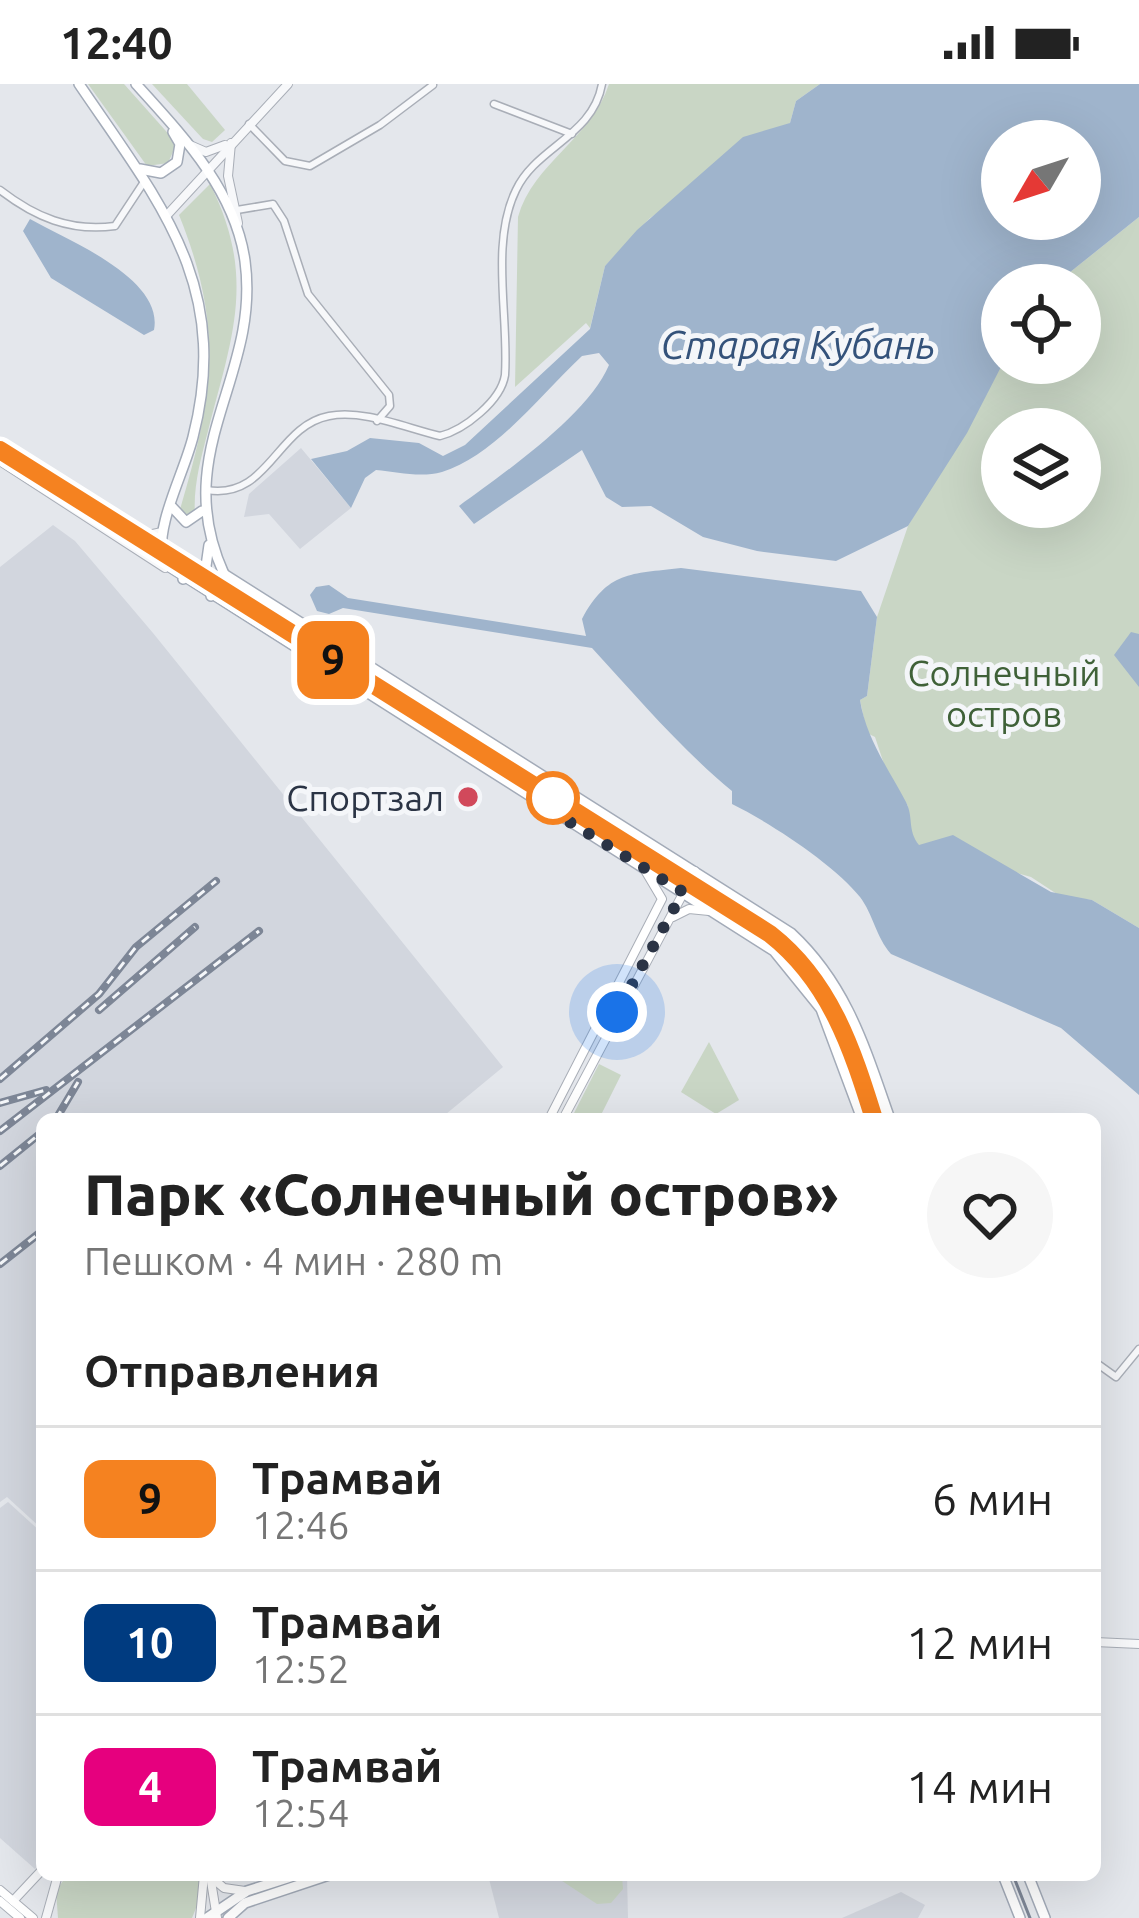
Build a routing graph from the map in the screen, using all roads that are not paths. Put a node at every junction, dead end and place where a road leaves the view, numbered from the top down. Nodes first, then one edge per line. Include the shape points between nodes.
1 (79, 84) edge
2 (136, 84) edge
3 (288, 84) edge
4 (602, 84) edge
5 (433, 85) edge
6 (494, 104) dead end
7 (157, 107) junction
8 (250, 124) junction
9 (572, 134) junction
10 (232, 142) junction
11 (190, 145) junction
12 (208, 168) junction
13 (139, 169) junction
14 (147, 180) junction
15 (0, 190) edge
16 (237, 210) junction
17 (168, 214) junction
18 (239, 236) junction
19 (377, 421) junction
20 (0, 461) edge
21 (203, 489) junction
22 (172, 507) junction
23 (202, 511) junction
24 (164, 531) junction
25 (124, 540) junction
26 (209, 540) junction
27 (168, 570) junction
28 (224, 574) junction
29 (183, 580) junction
30 (212, 597) junction
31 (641, 866) junction
32 (695, 870) junction
33 (683, 892) junction
34 (714, 911) junction
35 (666, 922) junction
36 (552, 1113) edge
37 (566, 1113) edge
38 (860, 1113) edge
39 (888, 1113) edge
40 (1139, 1349) edge
41 (1101, 1366) edge
42 (1101, 1642) edge
43 (1139, 1644) edge
44 (36, 1876) edge
45 (56, 1881) edge
46 (208, 1881) edge
47 (208, 1881) edge
48 (215, 1881) edge
49 (278, 1881) edge
50 (311, 1881) edge
51 (1005, 1881) edge
52 (1030, 1881) edge
53 (0, 1890) edge
54 (247, 1891) junction
55 (0, 1901) edge
56 (13, 1901) junction
57 (210, 1917) edge
58 (20, 1918) edge
59 (33, 1918) edge
60 (46, 1918) edge
61 (228, 1918) edge
62 (1020, 1918) edge
63 (1045, 1918) edge

1 - 13 main road
2 - 7 main road
3 - 8 street
4 - 9 street via 592,115
5 - 8 street via 310,166 285,161
6 - 9 street
7 - 11 main road
7 - 13 main road via 179,153 161,172
8 - 10 street
9 - 19 street via 519,183 508,212 504,386 451,433
10 - 11 street via 206,152
10 - 12 street
10 - 16 street via 228,176
11 - 12 main road
12 - 17 street
12 - 18 main road
13 - 14 main road
14 - 15 street via 115,226 101,228 60,225
14 - 17 main road
16 - 18 street
16 - 19 street via 273,204 308,294 389,394
17 - 22 main road via 196,286 206,349 197,421
18 - 21 main road via 245,301
19 - 21 street via 352,414 315,419 241,488
20 - 25 street
21 - 23 main road
22 - 23 main road via 186,522
22 - 24 main road
23 - 26 main road
24 - 25 street
24 - 27 main road via 160,555
25 - 27 street
26 - 28 main road
26 - 29 main road via 206,566
27 - 29 main road
28 - 30 main road via 208,581
28 - 32 main road
29 - 30 main road
30 - 31 main road
31 - 33 main road
31 - 36 main road via 662,899
32 - 33 main road
32 - 39 main road via 813,953 855,1017
33 - 34 main road
33 - 35 main road
34 - 35 main road via 689,909
34 - 38 main road via 796,974 821,1009
35 - 37 main road
40 - 41 street via 1116,1377
42 - 43 street
44 - 56 street
45 - 60 street
46 - 57 main road
47 - 57 main road
48 - 54 main road
49 - 54 main road
50 - 61 main road via 245,1903
51 - 62 main road
52 - 63 main road
53 - 56 main road
54 - 57 main road
55 - 58 main road
56 - 59 main road

